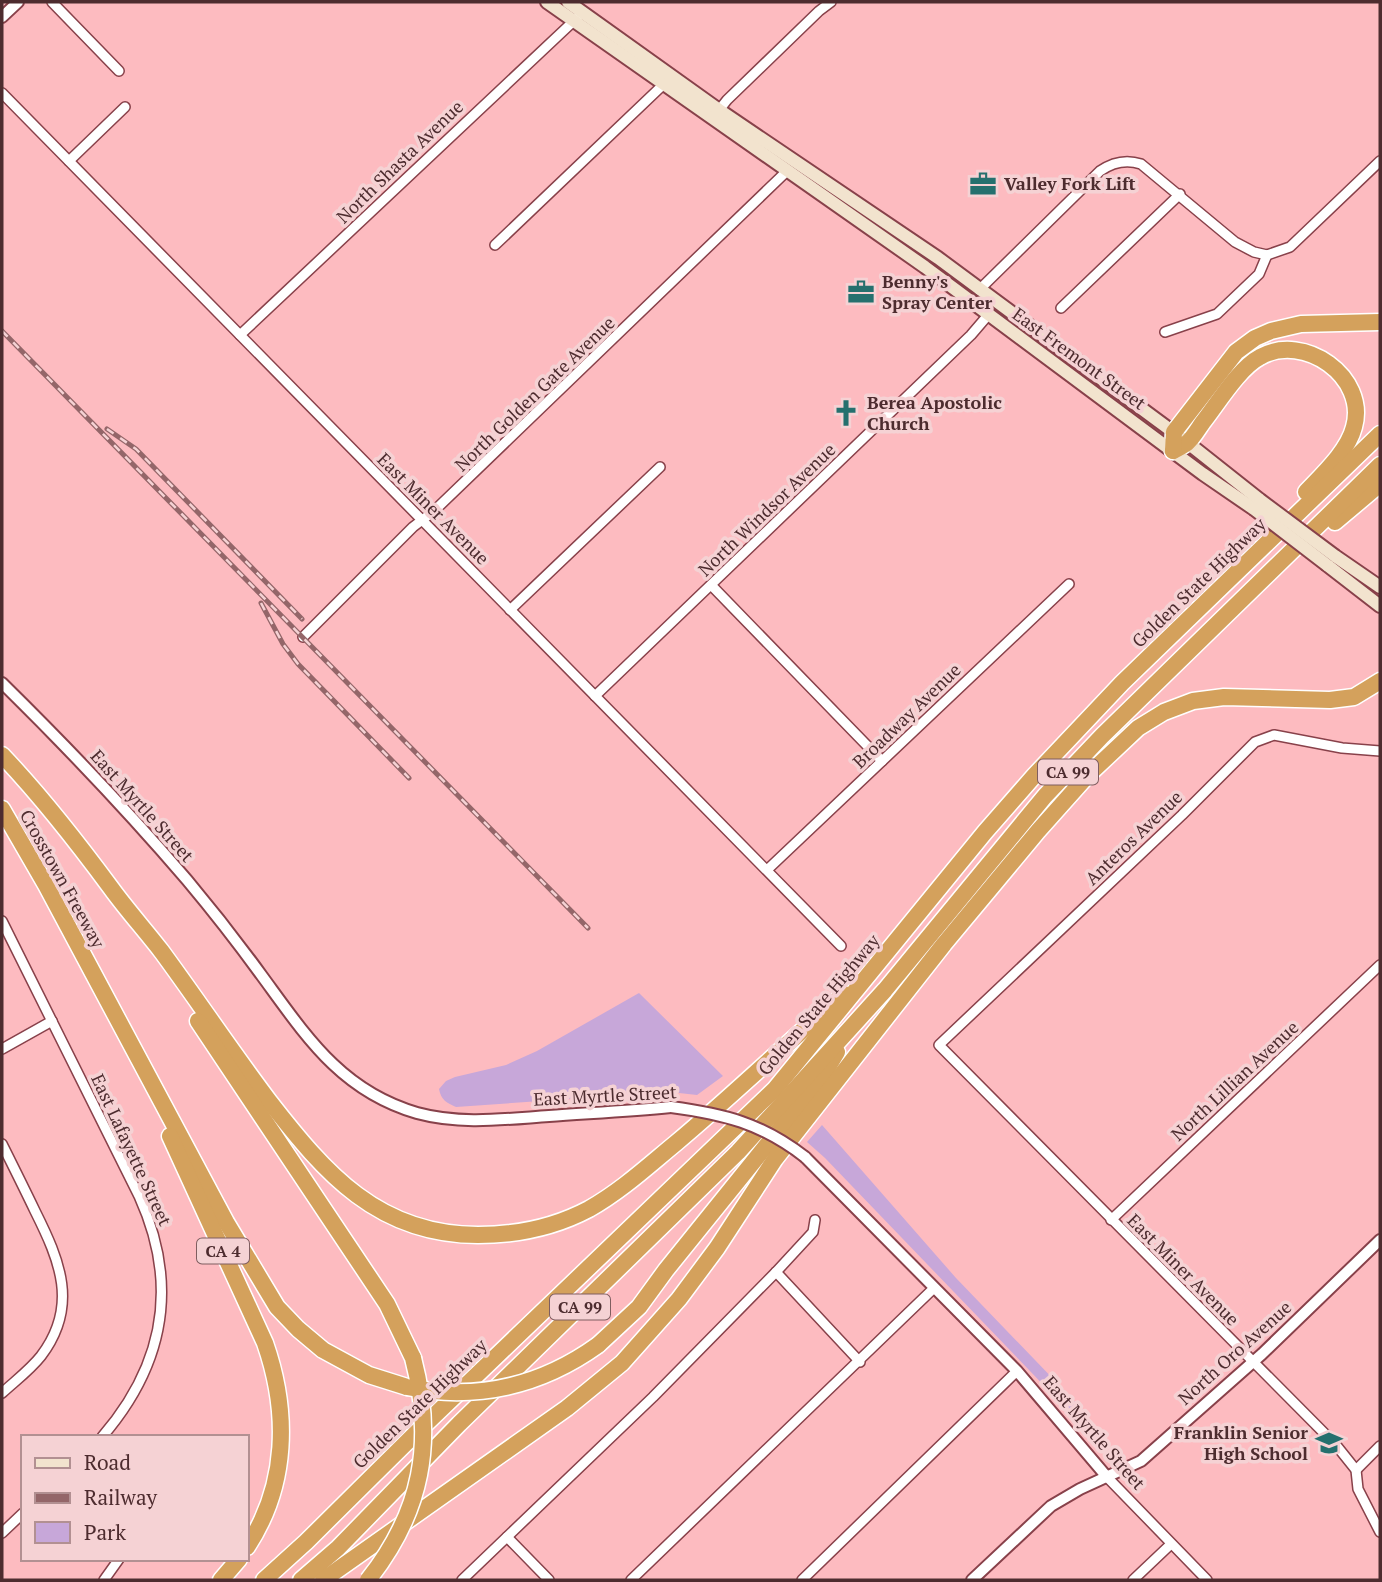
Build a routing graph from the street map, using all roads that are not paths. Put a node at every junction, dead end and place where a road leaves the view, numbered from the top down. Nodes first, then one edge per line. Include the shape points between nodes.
1 (18, 2) edge
2 (52, 2) edge
3 (547, 2) edge
4 (568, 2) edge
5 (831, 2) edge
6 (579, 16) junction
7 (2, 17) edge
8 (119, 71) dead end
9 (668, 80) junction
10 (2, 93) edge
11 (125, 107) dead end
12 (716, 114) junction
13 (1380, 161) edge
14 (69, 162) junction
15 (787, 171) junction
16 (1180, 194) junction
17 (495, 245) dead end
18 (1267, 255) junction
19 (979, 290) junction
20 (998, 302) junction
21 (1061, 308) dead end
22 (989, 314) junction
23 (1380, 322) edge
24 (1165, 332) dead end
25 (240, 335) junction
26 (1174, 432) junction
27 (1380, 434) edge
28 (1188, 443) junction
29 (1173, 451) junction
30 (1380, 465) edge
31 (660, 467) dead end
32 (1380, 484) edge
33 (1257, 504) junction
34 (422, 520) junction
35 (1306, 537) junction
36 (1331, 560) junction
37 (1250, 561) junction
38 (1069, 584) dead end
39 (712, 586) junction
40 (1380, 587) edge
41 (1380, 606) edge
42 (510, 610) junction
43 (303, 637) dead end
44 (1380, 681) edge
45 (2, 683) edge
46 (595, 696) junction
47 (1380, 751) edge
48 (2, 754) edge
49 (882, 761) junction
50 (2, 809) edge
51 (766, 870) junction
52 (113, 890) junction
53 (2, 921) edge
54 (841, 946) dead end
55 (1380, 965) edge
56 (89, 966) junction
57 (875, 968) junction
58 (52, 1021) junction
59 (851, 1026) junction
60 (939, 1045) joint
61 (2, 1048) edge
62 (2, 1144) edge
63 (815, 1220) dead end
64 (1111, 1220) junction
65 (1380, 1240) edge
66 (776, 1272) junction
67 (934, 1288) junction
68 (860, 1362) junction
69 (1252, 1363) junction
70 (1017, 1371) junction
71 (2, 1393) edge
72 (104, 1435) edge
73 (1380, 1446) edge
74 (1356, 1470) junction
75 (1107, 1477) junction
76 (21, 1515) edge
77 (1380, 1532) edge
78 (2, 1533) edge
79 (506, 1536) junction
80 (1171, 1544) junction
81 (248, 1545) edge
82 (118, 1561) edge
83 (237, 1561) edge
84 (104, 1580) edge
85 (221, 1580) edge
86 (264, 1580) edge
87 (300, 1580) edge
88 (323, 1580) edge
89 (368, 1580) edge
90 (462, 1580) edge
91 (549, 1580) edge
92 (631, 1580) edge
93 (802, 1580) edge
94 (972, 1580) edge
95 (1133, 1580) edge
96 (1207, 1580) edge

1 - 7 street
2 - 8 street
3 - 6 main road, East Fremont Street
4 - 6 main road, East Fremont Street
5 - 12 street
6 - 9 main road, East Fremont Street
6 - 25 street, North Shasta Avenue
9 - 12 main road, East Fremont Street
9 - 17 street
10 - 14 street, East Miner Avenue
11 - 14 street
12 - 15 main road, East Fremont Street
12 - 19 main road, East Fremont Street via 894,228
13 - 18 street via 1290,247
14 - 25 street, East Miner Avenue
15 - 22 main road, East Fremont Street
15 - 34 street, North Golden Gate Avenue
16 - 18 street via 1242,247
16 - 19 street via 1141,164 1111,164
16 - 21 street
18 - 24 street via 1259,274 1217,314
19 - 20 main road, East Fremont Street
20 - 22 main road
20 - 26 main road, East Fremont Street
22 - 29 main road, East Fremont Street
22 - 39 street, North Windsor Avenue
23 - 26 highway via 1301,324 1255,338 1236,352
25 - 34 street, East Miner Avenue
26 - 28 main road, East Fremont Street
26 - 29 highway
27 - 37 highway, Golden State Highway / CA 99
28 - 29 highway
28 - 33 main road, East Fremont Street
28 - 37 highway via 1259,357 1292,350 1315,355 1336,369 1350,389 1356,408 1350,438 1320,478 1263,537
29 - 33 main road, East Fremont Street
30 - 35 highway, Golden State Highway / CA 99
31 - 42 street
32 - 35 highway via 1322,533
33 - 36 main road, East Fremont Street, bridge
34 - 42 street, East Miner Avenue
34 - 43 street, North Golden Gate Avenue
35 - 59 highway, Golden State Highway / CA 99 via 1045,796
36 - 40 main road, East Fremont Street
36 - 41 main road, East Fremont Street
37 - 57 highway, Golden State Highway / CA 99 via 1050,759
38 - 49 street, Broadway Avenue
39 - 46 street, North Windsor Avenue
39 - 49 street
42 - 46 street, East Miner Avenue
44 - 88 highway via 1354,698 1193,701 1138,727 1046,821 944,944 775,1159 679,1299 622,1363 567,1408
45 - 67 street, East Myrtle Street, bridge via 152,840 312,1044 361,1088 415,1112 455,1120 671,1107 730,1116 805,1157
46 - 51 street, East Miner Avenue
47 - 60 street, Anteros Avenue via 1282,736 1261,738
48 - 52 highway, Crosstown Freeway
49 - 51 street, Broadway Avenue
50 - 56 highway, Crosstown Freeway / CA 4
51 - 54 street, East Miner Avenue
52 - 57 highway via 327,1171 358,1197 402,1220 470,1235 548,1226 589,1209 623,1187
52 - 89 highway, bridge via 387,1304 413,1358 424,1419 418,1482 399,1534
53 - 58 street, East Lafayette Street
55 - 64 street, North Lillian Avenue
56 - 59 highway, bridge via 226,1222 277,1307 323,1350 360,1371 407,1387 457,1393 507,1388 555,1371 598,1345 639,1307 824,1074
56 - 81 highway, CA 4 via 275,1372 282,1418 278,1463 268,1506
57 - 86 highway, Golden State Highway / CA 99 via 775,1089
58 - 61 street
58 - 72 street, East Lafayette Street via 148,1214 162,1273 153,1354 139,1386
59 - 87 highway, Golden State Highway / CA 99 via 738,1152 338,1548
60 - 64 street, East Miner Avenue
62 - 71 street via 54,1248 63,1292 57,1327 46,1349
63 - 66 street via 813,1232
64 - 69 street, East Miner Avenue
65 - 69 street, North Oro Avenue
66 - 68 street
66 - 79 street
67 - 68 street
67 - 70 street, East Myrtle Street
68 - 92 street
69 - 74 street, East Miner Avenue
69 - 75 street, North Oro Avenue via 1141,1461
70 - 75 street, East Myrtle Street
70 - 93 street
73 - 74 street
74 - 77 street, East Miner Avenue via 1358,1489
75 - 80 street, East Myrtle Street
75 - 94 street, North Oro Avenue via 1051,1506
76 - 78 street
79 - 90 street
79 - 91 street
80 - 95 street
80 - 96 street, East Myrtle Street
82 - 84 street
83 - 85 highway

